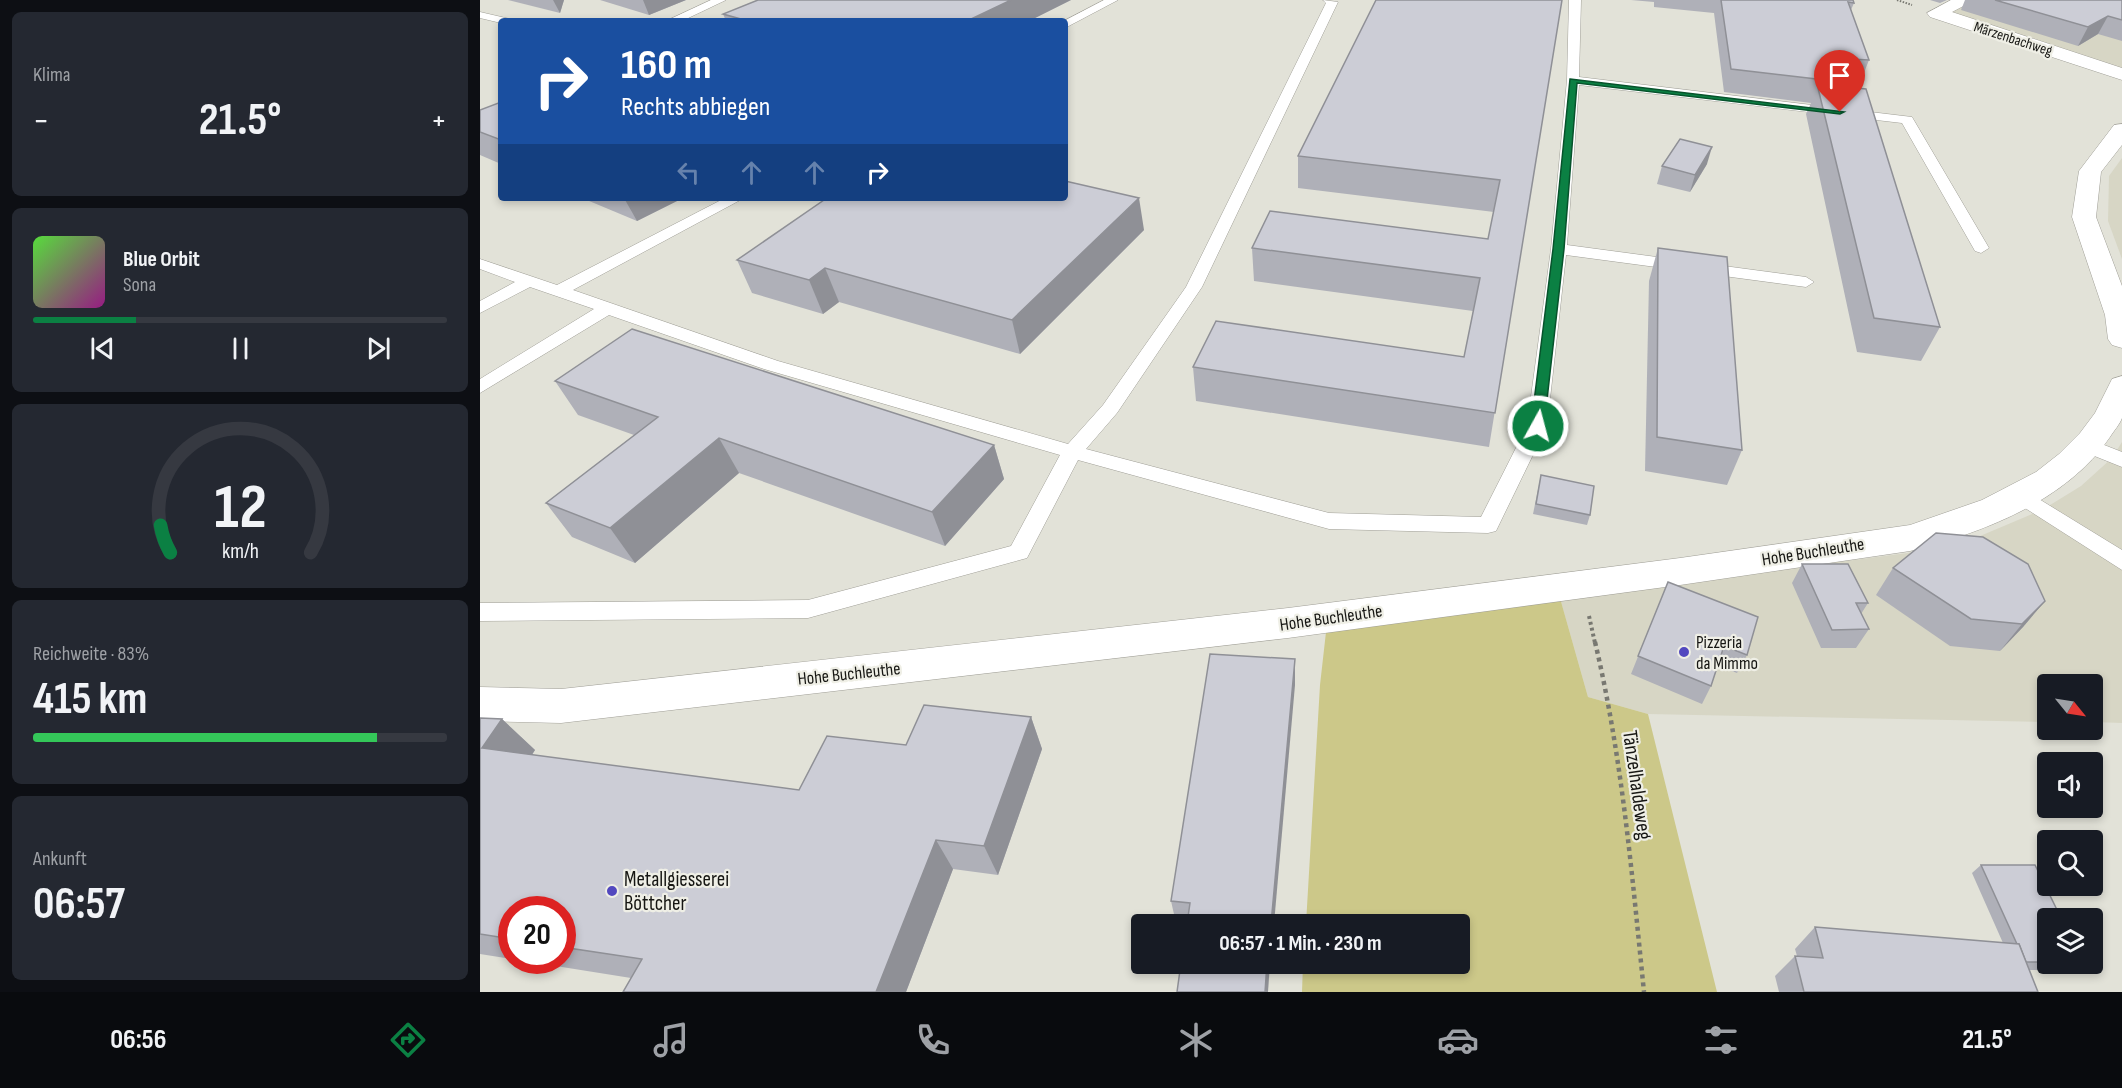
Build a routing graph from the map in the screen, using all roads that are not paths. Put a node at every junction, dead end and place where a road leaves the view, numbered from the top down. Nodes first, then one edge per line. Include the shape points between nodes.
1 (720, 0) edge
2 (1112, 0) edge
3 (1329, 0) edge
4 (1575, 0) edge
5 (1966, 0) edge
6 (480, 15) edge
7 (679, 18) edge
8 (498, 19) edge
9 (1068, 23) edge
10 (2122, 74) edge
11 (1573, 80) junction
12 (2122, 130) edge
13 (730, 201) edge
14 (1982, 248) dead end
15 (1558, 249) junction
16 (480, 264) edge
17 (526, 282) junction
18 (1806, 282) dead end
19 (559, 291) junction
20 (610, 307) junction
21 (480, 308) edge
22 (2122, 339) edge
23 (2122, 386) edge
24 (480, 387) edge
25 (2089, 446) junction
26 (1072, 452) junction
27 (2122, 460) edge
28 (2021, 496) junction
29 (2122, 561) edge
30 (480, 612) edge
31 (480, 704) edge

1 - 7 lane
2 - 9 lane
3 - 26 lane via 1332,2 1194,287 1110,409
4 - 11 lane
5 - 10 street, Märzenbachweg via 1936,13
6 - 8 lane
11 - 14 lane via 1907,120
11 - 15 lane
12 - 22 street via 2090,171 2084,217 2119,315
13 - 19 lane
15 - 18 lane
15 - 26 lane via 1538,426 1488,525 1329,520
16 - 17 lane
17 - 19 lane
17 - 21 lane
19 - 20 lane
20 - 24 lane
20 - 26 lane via 771,365
23 - 25 street, Hohe Buchleuthe via 2112,413
25 - 27 lane
25 - 28 street, Hohe Buchleuthe via 2058,474
26 - 30 lane via 1019,552 1008,555 808,609
28 - 29 lane
28 - 31 street, Hohe Buchleuthe via 1932,532 1582,585 1269,627 561,706

